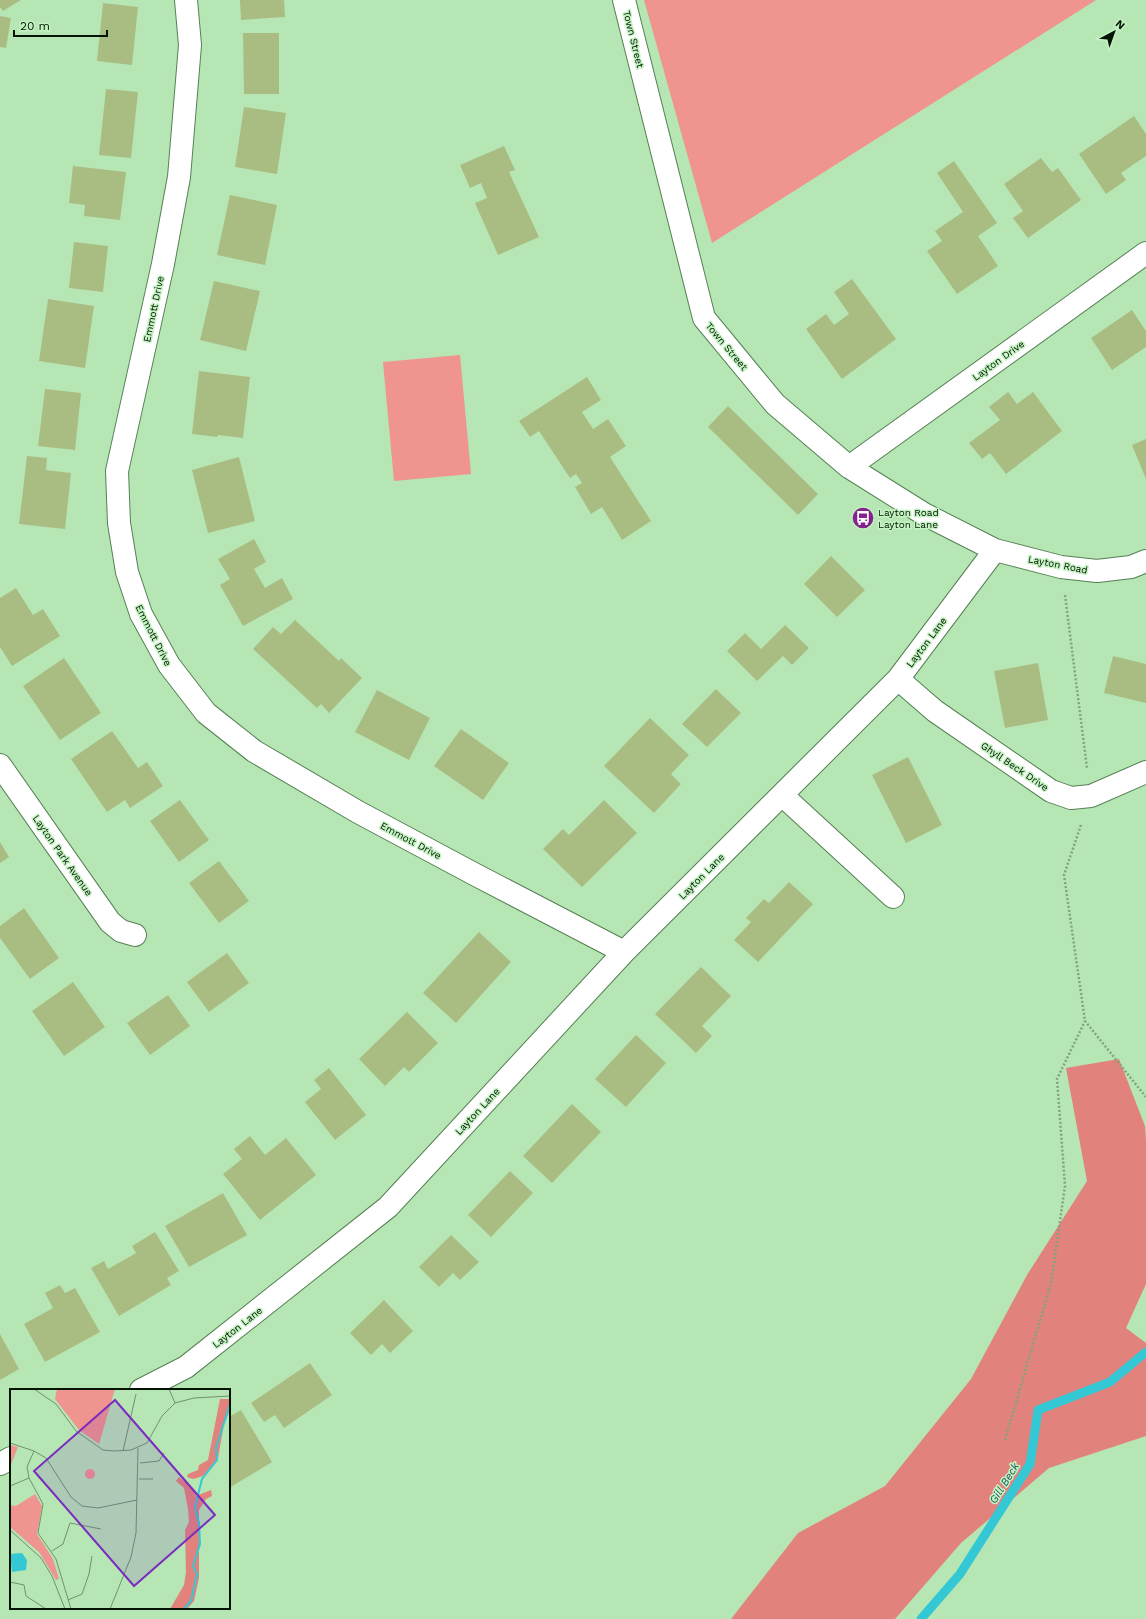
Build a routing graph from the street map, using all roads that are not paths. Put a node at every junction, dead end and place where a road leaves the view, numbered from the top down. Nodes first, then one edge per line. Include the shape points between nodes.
1 (186, 0) edge
2 (624, 0) edge
3 (1146, 253) edge
4 (849, 467) junction
5 (995, 550) junction
6 (1146, 561) edge
7 (898, 679) junction
8 (0, 765) edge
9 (1146, 772) edge
10 (782, 795) junction
11 (893, 897) dead end
12 (135, 935) dead end
13 (624, 952) junction
14 (143, 1389) edge
15 (10, 1459) edge
16 (0, 1464) edge

1 - 13 street, Emmott Drive via 190,45 179,177 163,264 117,471 119,523 127,572 141,614 169,665 206,713 254,751 365,816
2 - 4 street, Town Street via 704,318 775,404
3 - 4 street, Layton Drive
4 - 5 street, Town Street via 924,514
5 - 6 street, Layton Road via 1061,567 1097,571
5 - 7 street, Layton Lane
7 - 9 street, Ghyll Beck Drive via 935,711 1051,791 1071,798 1091,796
7 - 10 street, Layton Lane
8 - 12 street, Layton Park Avenue via 110,922 121,931
10 - 11 street
10 - 13 street, Layton Lane
13 - 14 street, Layton Lane via 388,1207 186,1367
15 - 16 street

